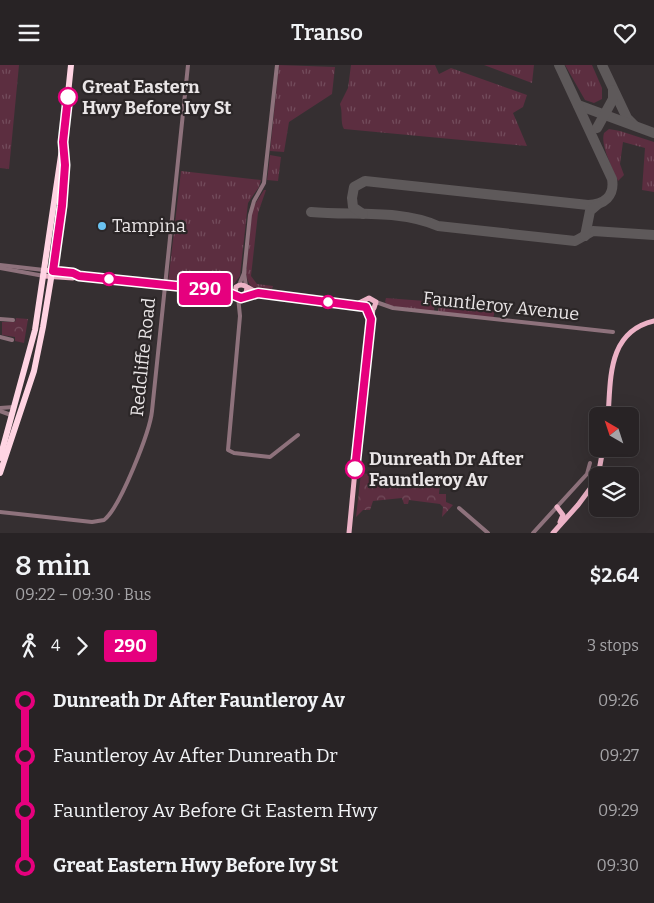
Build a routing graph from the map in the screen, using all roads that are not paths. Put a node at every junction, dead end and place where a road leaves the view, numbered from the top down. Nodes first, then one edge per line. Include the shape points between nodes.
1 (71, 65) edge
2 (188, 65) edge
3 (278, 65) edge
4 (63, 142) junction
5 (0, 267) edge
6 (44, 273) junction
7 (244, 273) junction
8 (52, 274) junction
9 (165, 285) junction
10 (237, 286) junction
11 (247, 287) junction
12 (224, 291) junction
13 (258, 293) junction
14 (236, 295) junction
15 (246, 296) junction
16 (376, 302) junction
17 (385, 306) junction
18 (369, 307) junction
19 (241, 308) junction
20 (0, 319) edge
21 (13, 320) dead end
22 (654, 321) edge
23 (613, 332) dead end
24 (0, 337) edge
25 (12, 340) dead end
26 (14, 407) junction
27 (609, 407) edge
28 (0, 409) edge
29 (11, 415) junction
30 (298, 435) dead end
31 (0, 458) edge
32 (590, 463) dead end
33 (0, 473) edge
34 (589, 490) edge
35 (557, 507) junction
36 (459, 508) dead end
37 (0, 512) edge
38 (349, 533) edge
39 (488, 533) edge
40 (533, 533) edge
41 (553, 533) edge

1 - 4 highway
2 - 9 street, Redcliffe Road
3 - 7 street via 264,183 251,209
4 - 6 highway
4 - 8 highway via 62,206
5 - 6 street
6 - 8 main road
6 - 26 highway via 35,330
7 - 10 street
7 - 11 street
8 - 9 main road via 73,273
8 - 33 highway via 34,371
9 - 12 main road
9 - 37 street, Redcliffe Road via 149,430 112,512 102,521 92,522
10 - 11 main road, Fauntleroy Avenue
10 - 12 main road
10 - 14 main road
11 - 13 main road, Fauntleroy Avenue
11 - 15 main road
12 - 14 main road
13 - 15 main road, Fauntleroy Avenue
13 - 18 main road, Fauntleroy Avenue
14 - 15 main road, Fauntleroy Avenue
14 - 19 street
15 - 19 street
16 - 17 street, Fauntleroy Avenue
16 - 18 main road
16 - 18 main road via 371,298
17 - 18 street, Fauntleroy Avenue
17 - 23 street, Fauntleroy Avenue
18 - 38 main road via 371,319
19 - 30 street via 228,450 267,458
20 - 21 street
22 - 27 main road via 639,327 616,351
24 - 25 street
26 - 28 street
26 - 29 highway
28 - 29 street
29 - 31 highway
32 - 35 street via 587,474
34 - 41 main road
35 - 40 street
35 - 41 main road via 563,517
36 - 39 street

